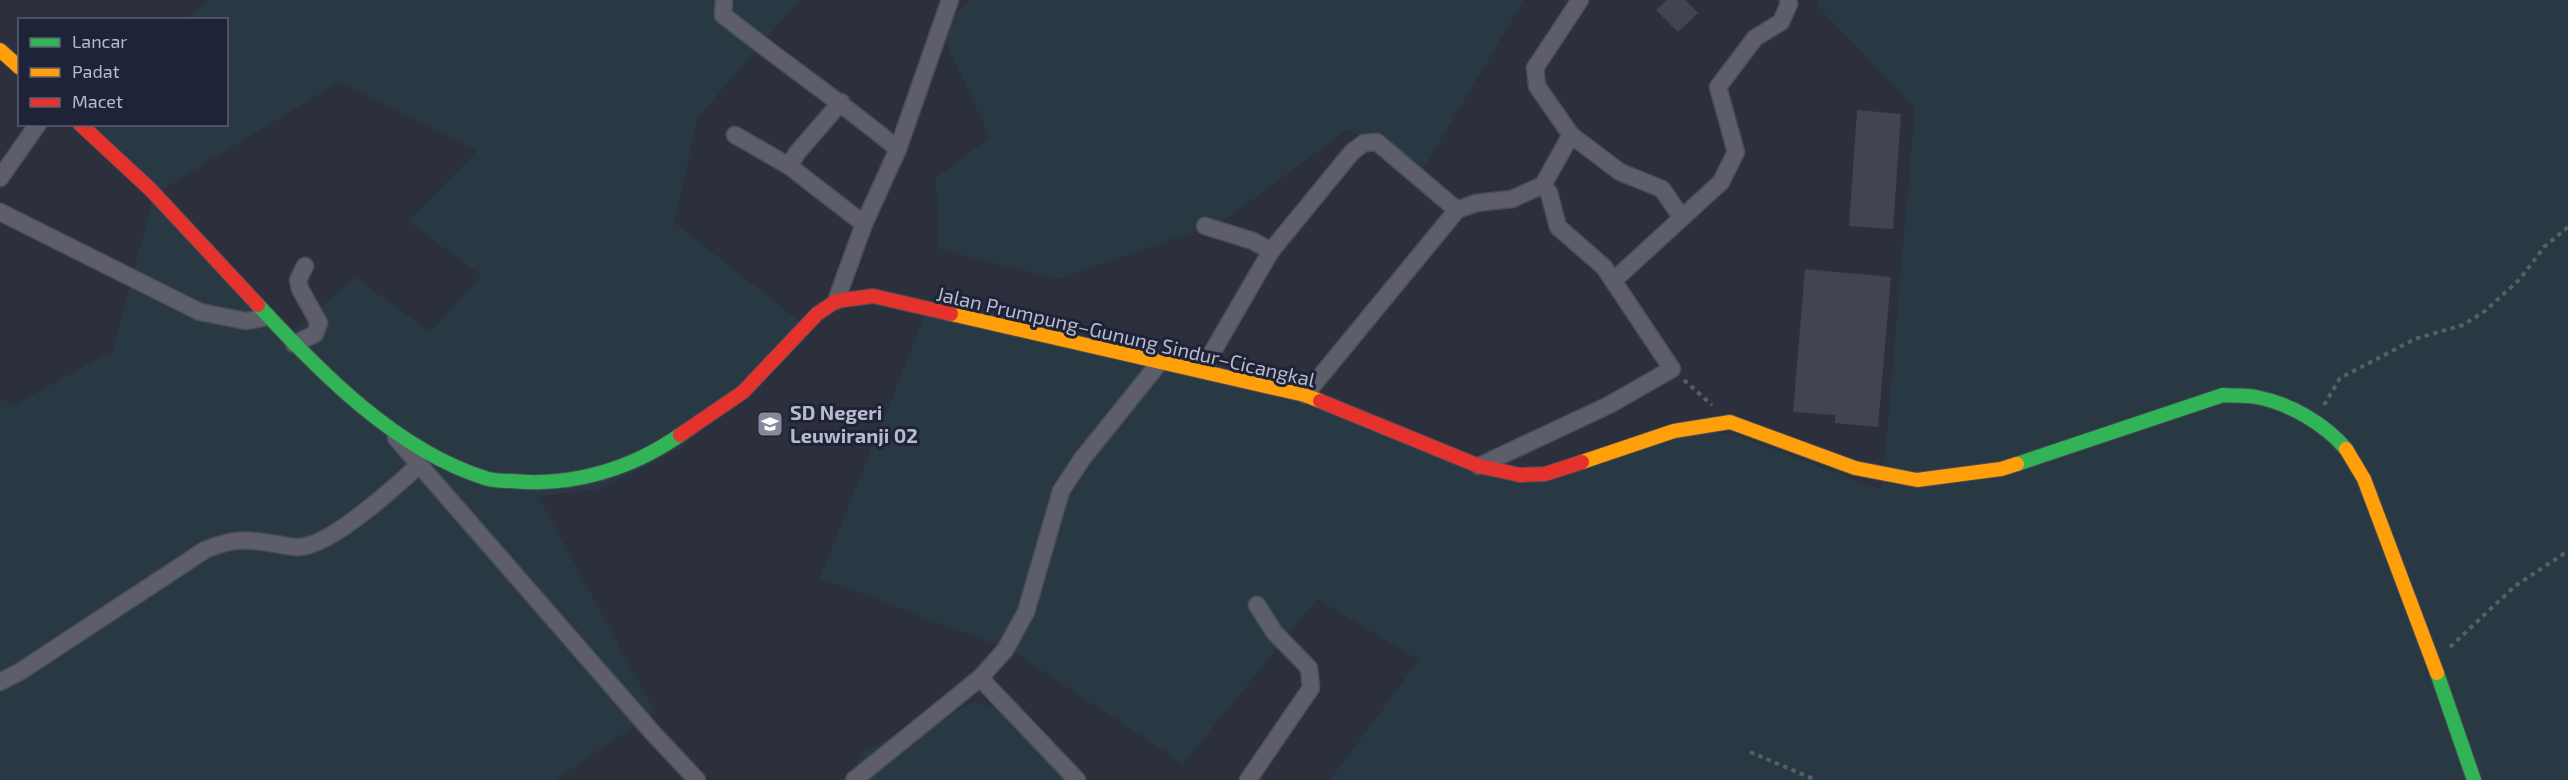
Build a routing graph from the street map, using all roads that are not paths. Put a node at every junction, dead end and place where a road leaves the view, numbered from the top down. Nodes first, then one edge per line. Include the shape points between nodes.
1 (724, 0) edge
2 (950, 0) edge
3 (1580, 0) edge
4 (1788, 0) edge
5 (0, 50) edge
6 (18, 66) edge
7 (841, 102) junction
8 (37, 126) edge
9 (82, 126) edge
10 (735, 135) dead end
11 (1571, 135) junction
12 (898, 148) junction
13 (789, 166) junction
14 (0, 178) edge
15 (1543, 185) junction
16 (1457, 210) junction
17 (0, 212) edge
18 (1682, 218) junction
19 (864, 224) junction
20 (1205, 226) dead end
21 (1271, 251) junction
22 (305, 266) dead end
23 (1614, 280) junction
24 (836, 301) junction
25 (267, 317) junction
26 (294, 344) junction
27 (1160, 362) junction
28 (1202, 370) junction
29 (1305, 395) junction
30 (385, 426) junction
31 (419, 465) junction
32 (1479, 465) junction
33 (1257, 605) dead end
34 (980, 678) junction
35 (0, 682) edge
36 (697, 780) edge
37 (854, 780) edge
38 (1077, 780) edge
39 (1248, 780) edge
40 (2474, 780) edge

1 - 7 street via 723,15
2 - 12 street
3 - 11 street via 1534,68 1537,86
4 - 18 street via 1781,22 1755,38 1718,87 1736,152 1721,182
5 - 6 main road
7 - 12 street
7 - 13 street
8 - 14 street
9 - 25 main road via 150,189
10 - 13 street
11 - 15 street
11 - 18 street via 1620,172 1662,189
12 - 19 street
13 - 19 street
15 - 16 street via 1512,199 1476,203
15 - 23 street via 1558,227
16 - 21 street via 1377,142 1364,143 1352,152
16 - 29 street
17 - 25 street via 200,312 246,321
18 - 23 street
19 - 24 street
20 - 21 street
21 - 28 street
22 - 26 street via 298,280 300,289 319,323 315,334
23 - 32 street via 1672,369 1609,405
24 - 27 main road, Jalan Prumpung–Gunung Sindur–Cicangkal via 873,296
24 - 30 main road via 818,314 743,392 656,452 605,473 541,484 487,479 451,465
25 - 26 main road
26 - 30 main road
27 - 28 main road, Jalan Prumpung–Gunung Sindur–Cicangkal
27 - 34 street via 1061,491 1026,612 1005,650
28 - 29 main road, Jalan Prumpung–Gunung Sindur–Cicangkal
29 - 32 main road, Jalan Prumpung–Gunung Sindur–Cicangkal
30 - 31 street
31 - 35 street via 329,537 300,547 248,539 227,541 205,550
31 - 36 street
32 - 40 main road, Jalan Prumpung–Gunung Sindur–Cicangkal via 1520,475 1545,474 1674,431 1730,422 1855,468 1917,480 2001,469 2223,395 2256,397 2285,406 2314,422 2345,447 2364,479
33 - 39 street via 1274,632 1310,668 1311,688
34 - 37 street
34 - 38 street

